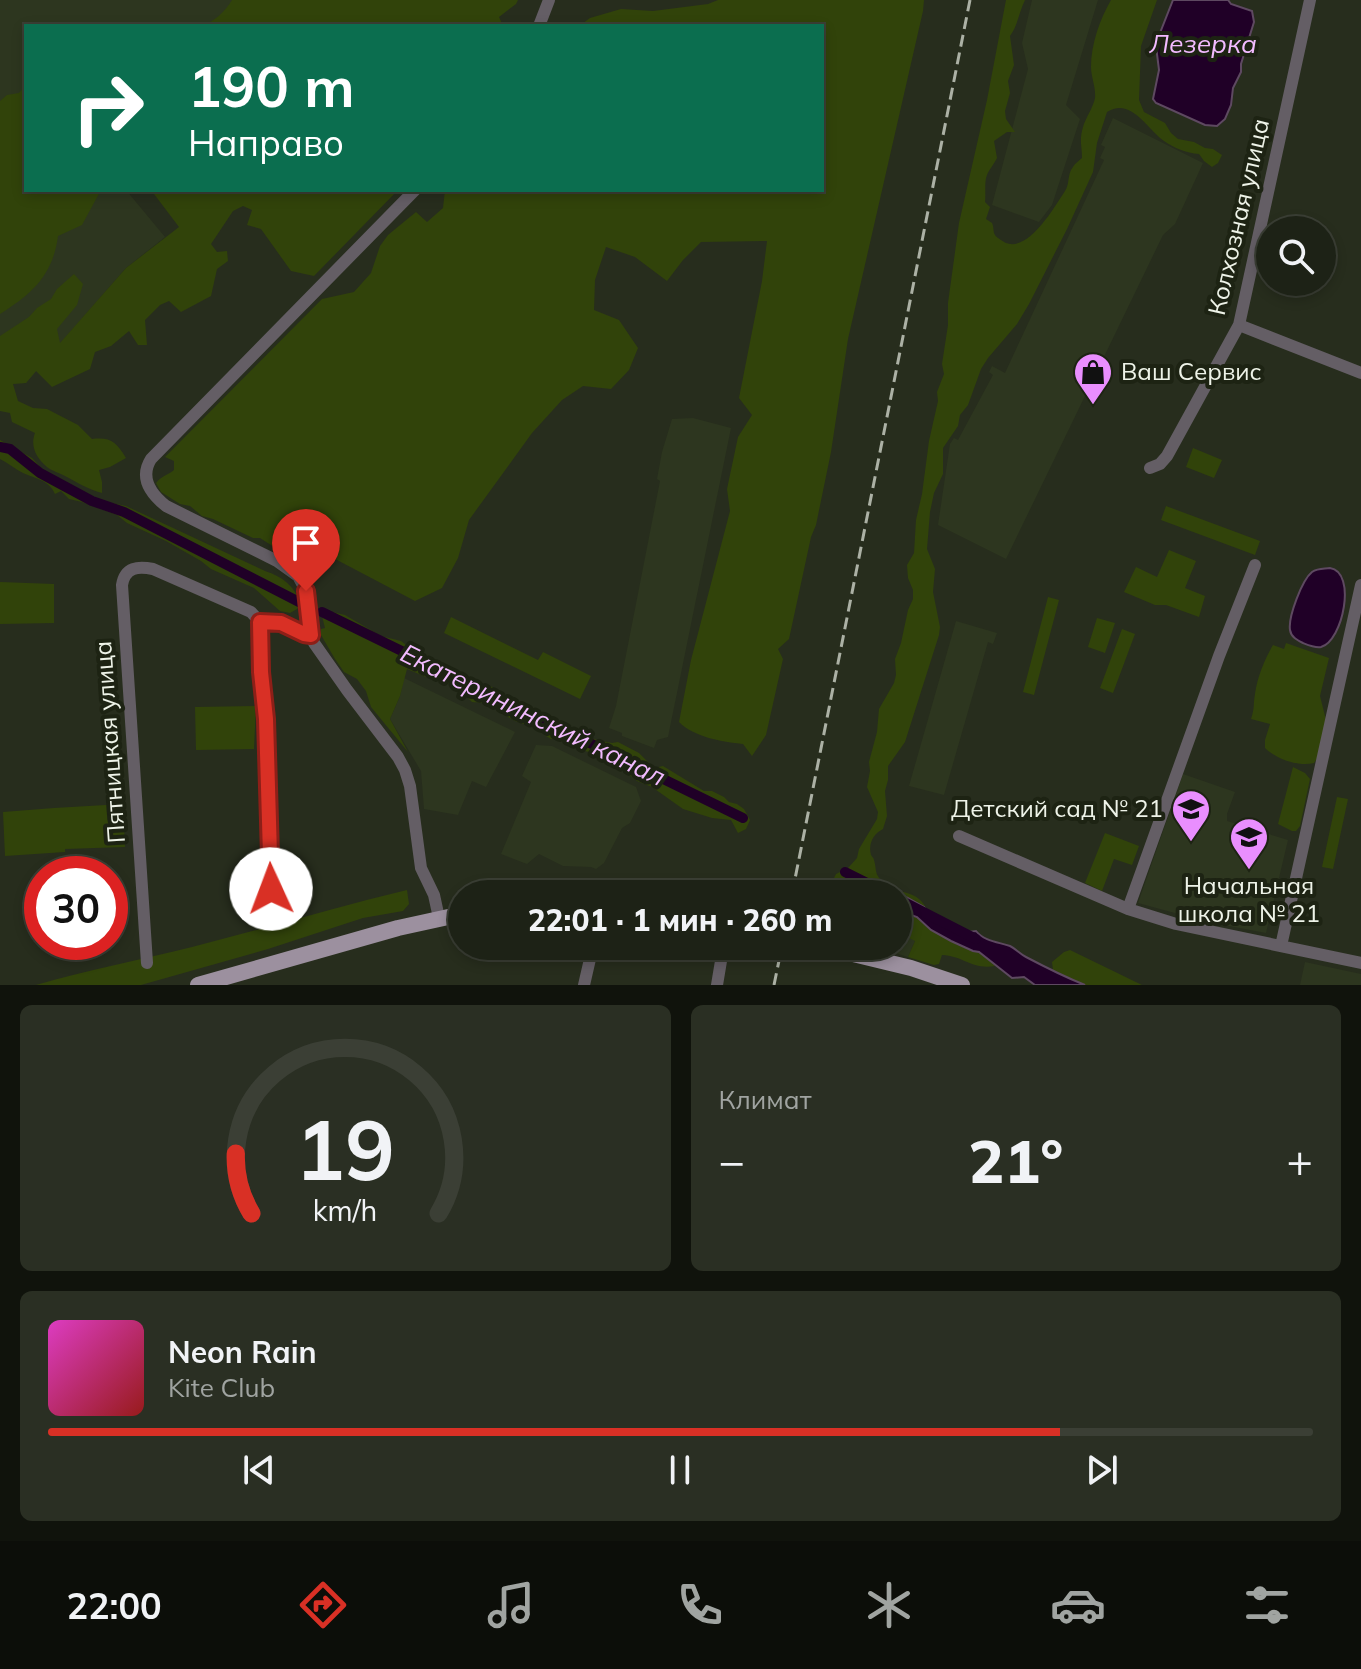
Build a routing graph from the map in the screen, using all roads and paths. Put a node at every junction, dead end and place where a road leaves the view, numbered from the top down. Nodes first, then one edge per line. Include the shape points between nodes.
1 (549, 0) edge
2 (1310, 0) edge
3 (540, 24) edge
4 (413, 192) edge
5 (1239, 325) junction
6 (1361, 373) edge
7 (1150, 468) dead end
8 (1255, 565) dead end
9 (1361, 585) edge
10 (260, 622) junction
11 (311, 635) junction
12 (959, 836) dead end
13 (271, 889) dead end
14 (1128, 909) junction
15 (448, 916) edge
16 (439, 918) junction
17 (1281, 946) junction
18 (590, 960) edge
19 (720, 960) edge
20 (878, 960) edge
21 (147, 963) dead end
22 (1361, 963) edge
23 (198, 985) edge
24 (584, 985) edge
25 (717, 985) edge
26 (962, 985) edge

1 - 3 street
2 - 5 street, Колхозная улица
4 - 11 street via 145,467 149,488 166,506 298,576
5 - 6 street
5 - 7 street, Колхозная улица via 1167,456
8 - 14 street
9 - 17 street
10 - 11 street via 281,623
10 - 13 street
10 - 21 street, Пятницкая улица via 251,612 153,569 142,566 124,576
11 - 16 street via 405,770 421,868
12 - 14 street
14 - 17 street
15 - 16 main road
16 - 23 main road
17 - 22 street
18 - 24 street
19 - 25 street
20 - 26 main road

